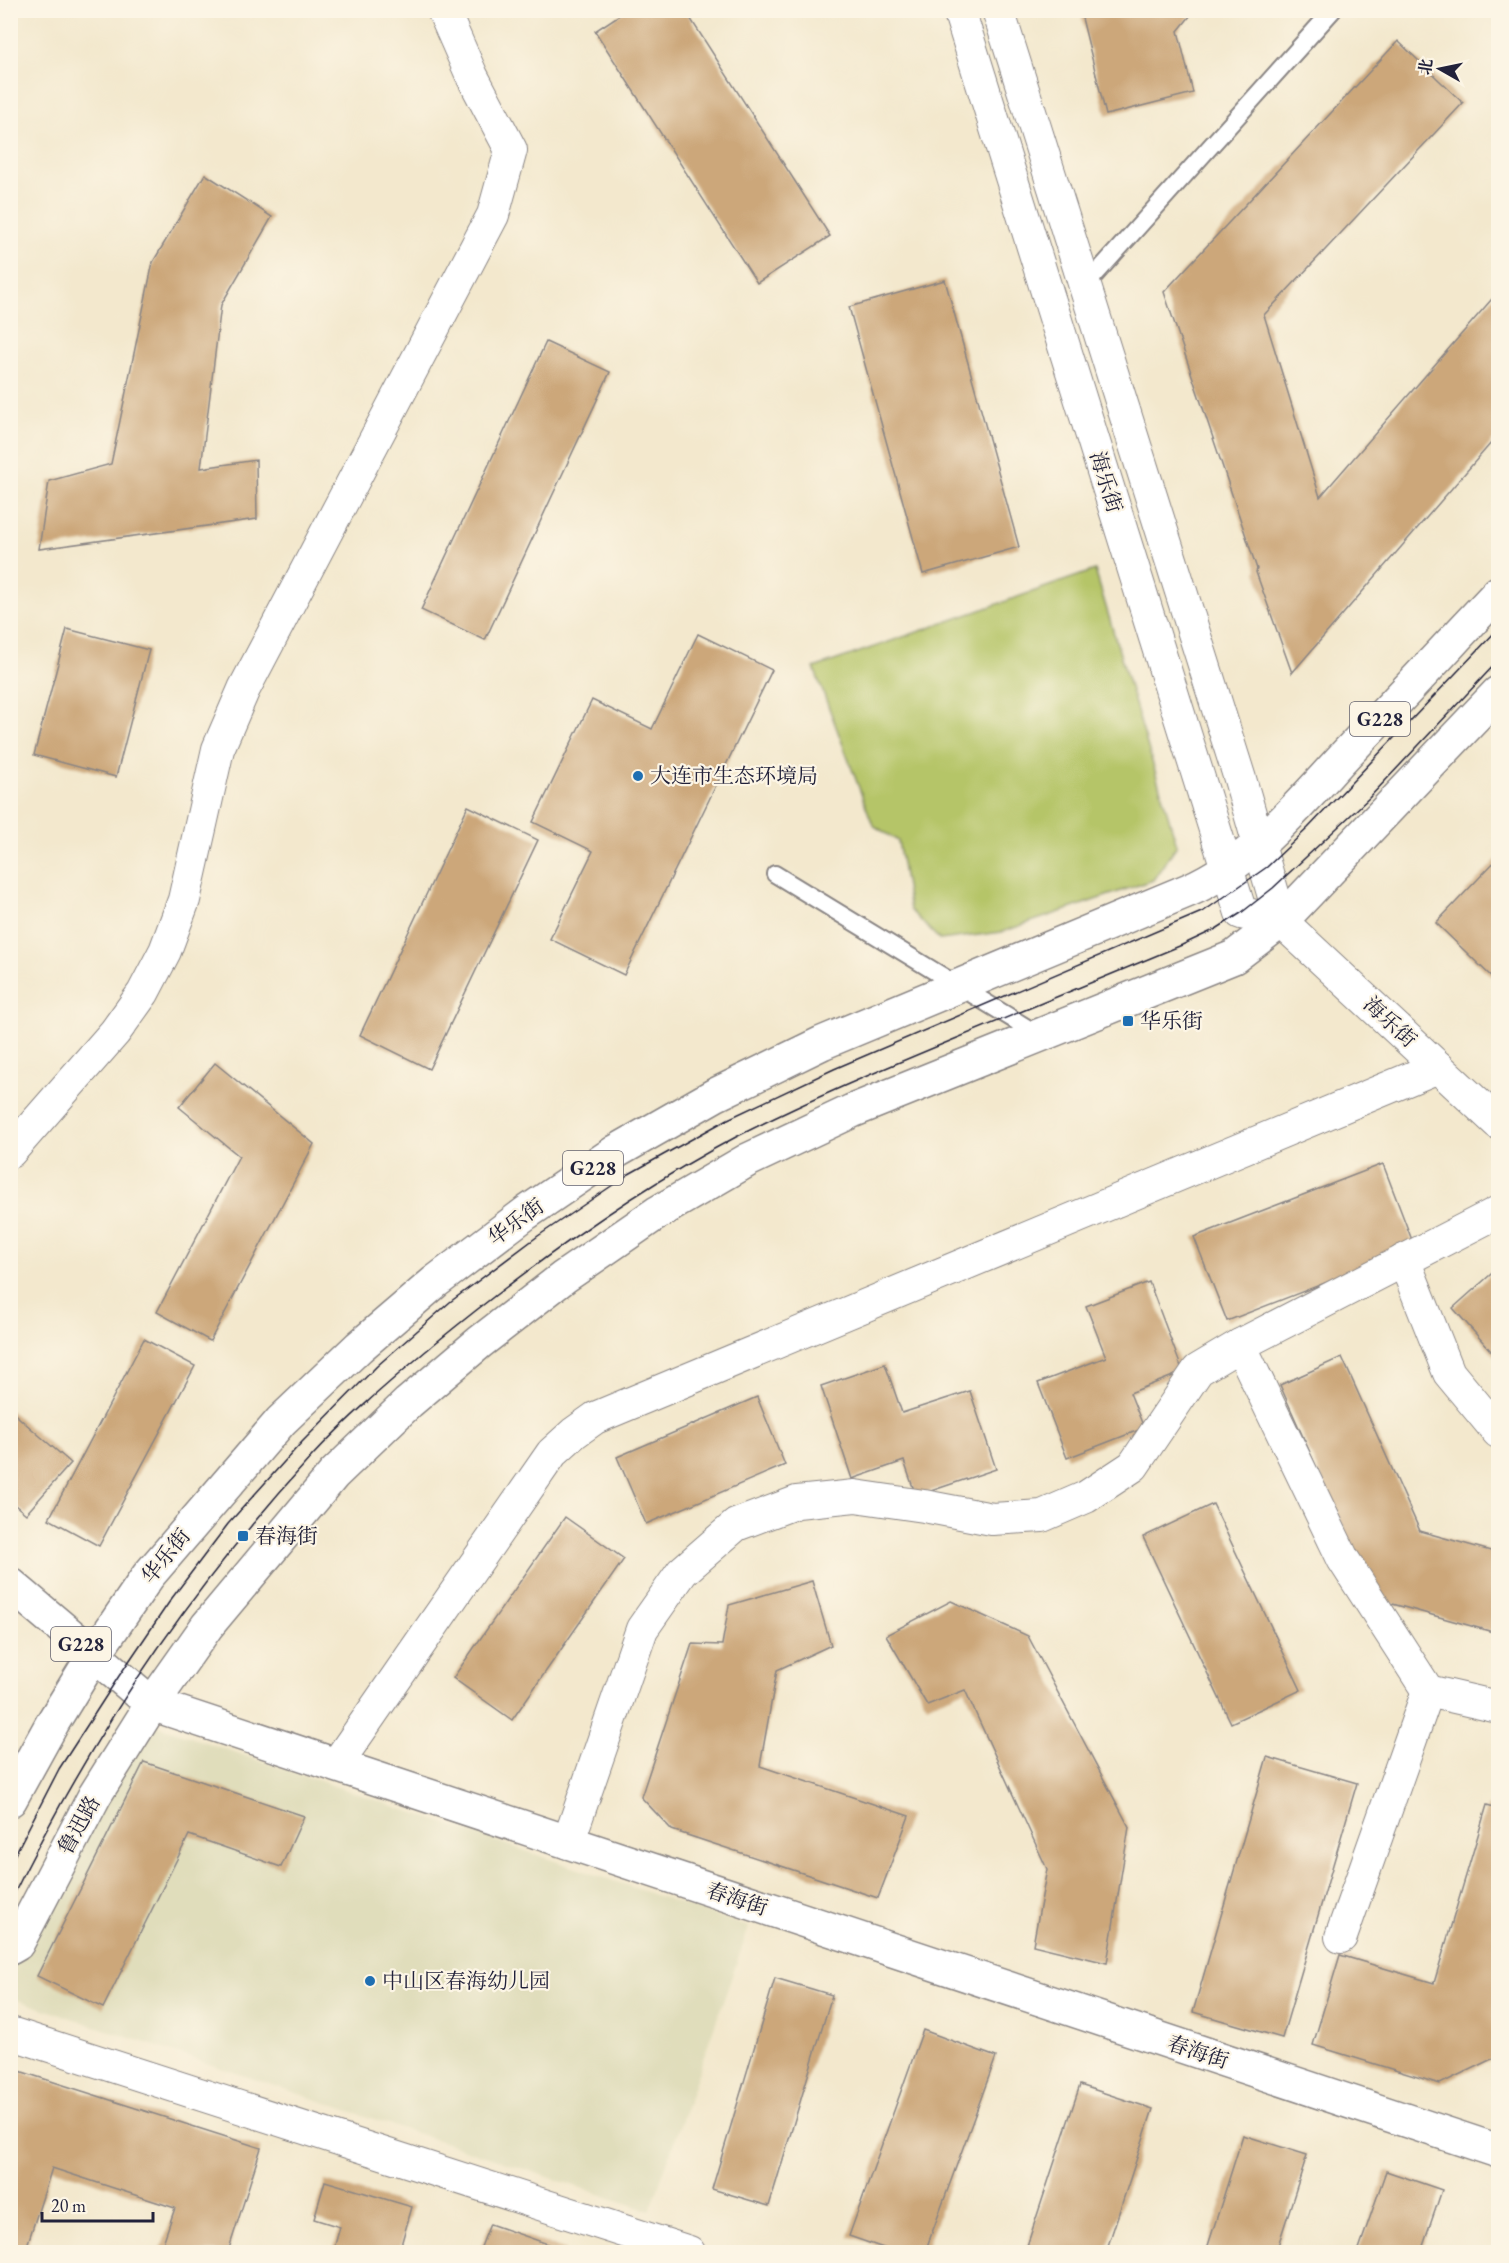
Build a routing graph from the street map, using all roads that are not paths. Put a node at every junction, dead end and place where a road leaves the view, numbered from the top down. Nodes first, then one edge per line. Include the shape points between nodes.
1 (443, 10) edge
2 (959, 10) edge
3 (998, 10) edge
4 (1333, 10) edge
5 (1085, 286) junction
6 (1498, 593) edge
7 (1498, 693) edge
8 (1259, 843) junction
9 (1227, 871) junction
10 (775, 874) dead end
11 (1281, 921) junction
12 (958, 986) junction
13 (1039, 1035) junction
14 (1438, 1067) junction
15 (1498, 1123) edge
16 (10, 1152) edge
17 (1498, 1212) edge
18 (1404, 1260) junction
19 (1240, 1345) junction
20 (1498, 1432) edge
21 (10, 1584) edge
22 (94, 1655) junction
23 (1428, 1691) junction
24 (152, 1704) junction
25 (1498, 1707) edge
26 (336, 1765) junction
27 (10, 1800) edge
28 (568, 1843) junction
29 (1341, 1937) dead end
30 (10, 1948) edge
31 (10, 2033) edge
32 (1498, 2151) edge
33 (688, 2253) edge

1 - 16 street via 511,150 493,215 244,689 218,749 184,900 165,951 143,993 115,1032
2 - 9 street, 海乐街
3 - 5 street, 海乐街
4 - 5 lane
5 - 8 street, 海乐街
6 - 8 main road, 华乐街 / G228
7 - 11 main road
8 - 9 main road, 华乐街 / G228
8 - 11 street, 海乐街
9 - 11 street, 海乐街 via 1241,913
9 - 12 main road, 华乐街 / G228
10 - 12 lane
11 - 13 main road via 1234,957
11 - 14 street, 海乐街
12 - 13 lane
12 - 22 main road, 华乐街 / G228 via 822,1042 715,1095 617,1151 435,1282 280,1421 148,1576
13 - 24 main road via 852,1111 748,1160 657,1213 564,1277 444,1372 334,1474 207,1626
14 - 15 street, 海乐街
14 - 26 street via 595,1419 552,1453
17 - 18 street
18 - 19 street
18 - 20 street via 1449,1373
19 - 23 street via 1343,1559
19 - 28 street via 1198,1370 1132,1466 1086,1497 1042,1516 992,1519 855,1496 798,1502 736,1525 682,1572 642,1629
21 - 22 main road, 春海街 / G228
22 - 24 main road, 春海街 / G228
22 - 27 main road
23 - 25 street
23 - 29 street
24 - 26 main road, 春海街
24 - 30 main road, 鲁迅路 via 95,1795 17,1944
26 - 28 main road, 春海街
28 - 32 main road, 春海街
31 - 33 street

